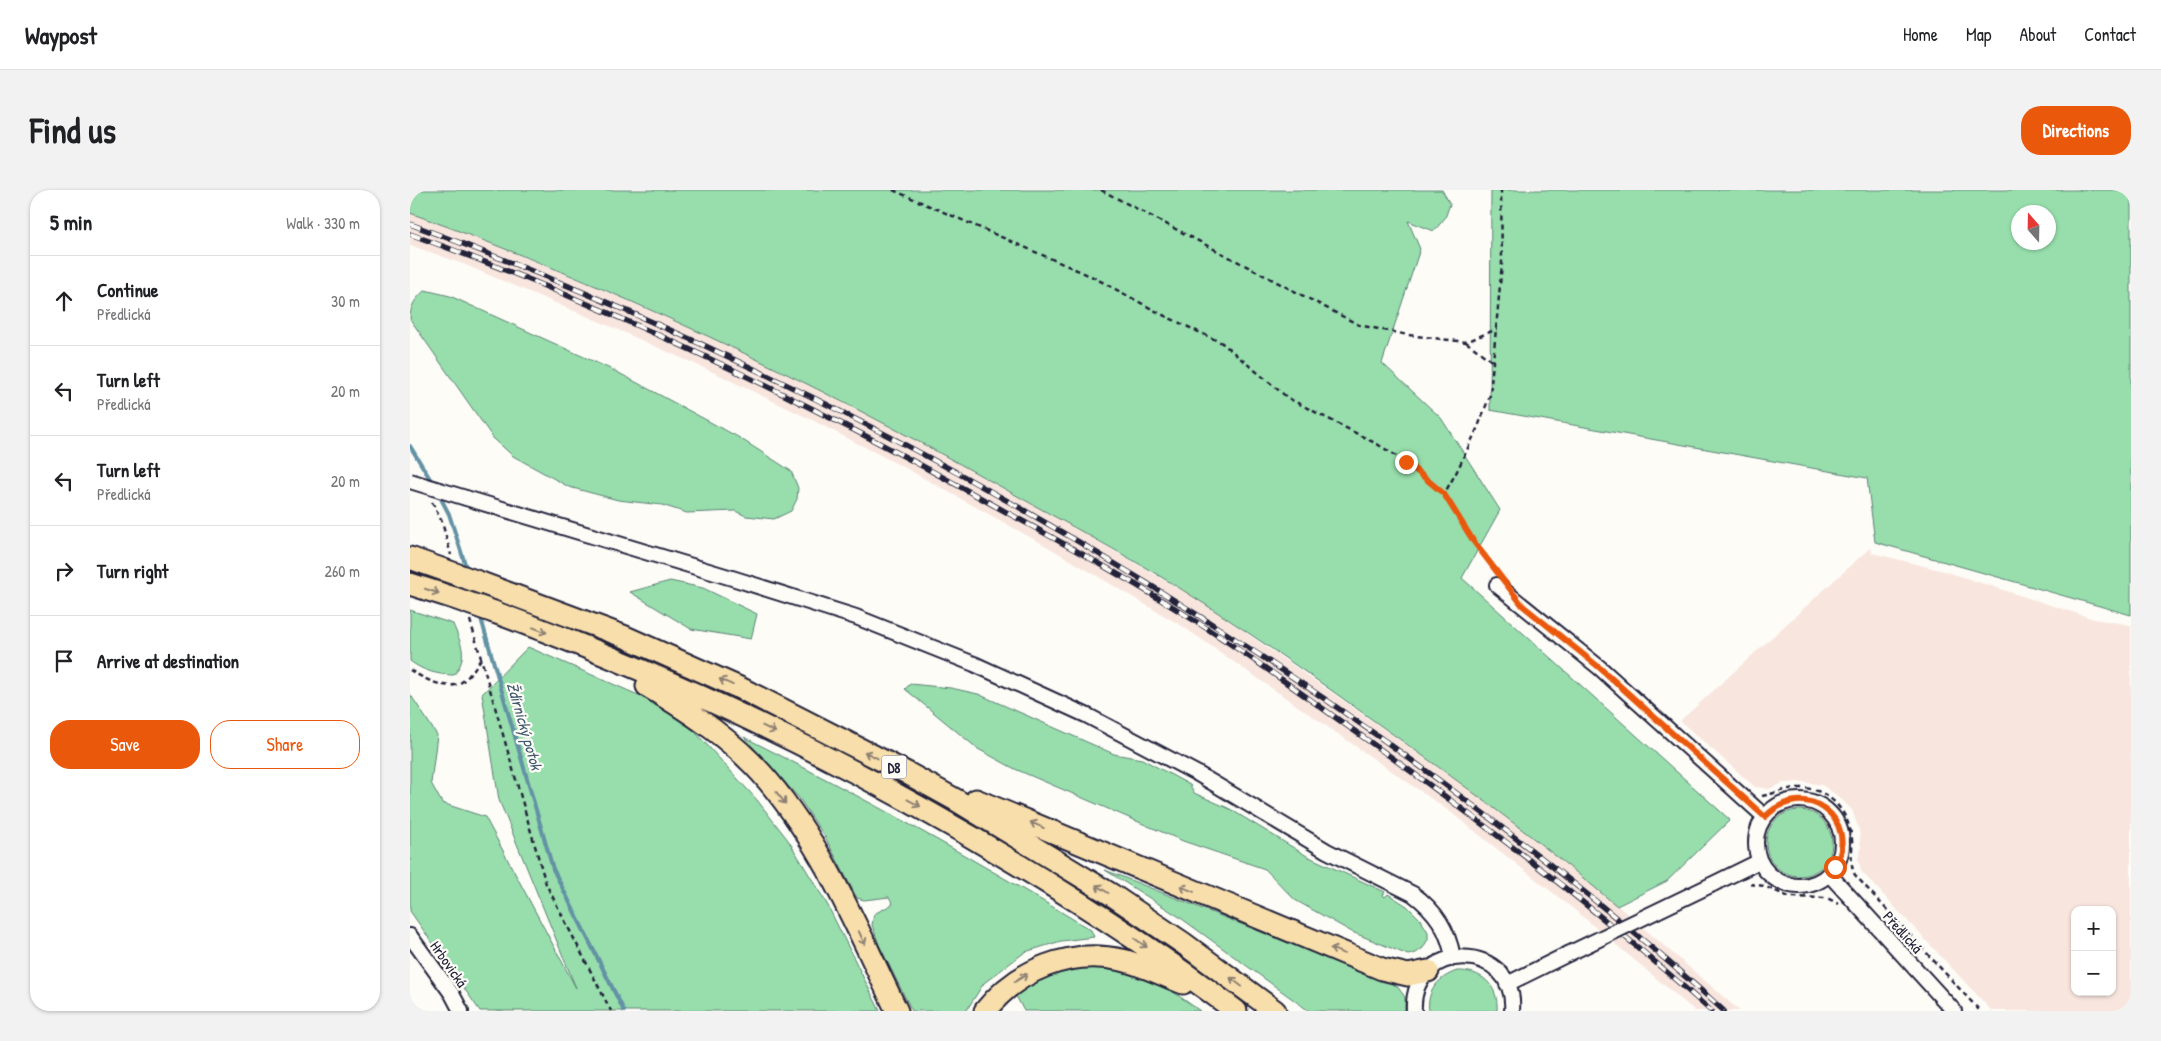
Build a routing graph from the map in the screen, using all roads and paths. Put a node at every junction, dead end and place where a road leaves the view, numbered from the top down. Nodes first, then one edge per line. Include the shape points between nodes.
1 (893, 190) edge
2 (1101, 190) edge
3 (1501, 190) edge
4 (1497, 329) junction
5 (1466, 342) junction
6 (1494, 362) junction
7 (410, 481) edge
8 (1444, 494) junction
9 (410, 558) edge
10 (1499, 581) joint
11 (410, 584) edge
12 (581, 646) junction
13 (410, 670) edge
14 (907, 773) junction
15 (1760, 796) dead end
16 (1765, 817) junction
17 (1760, 861) junction
18 (1829, 874) junction
19 (1750, 884) dead end
20 (1843, 904) dead end
21 (410, 936) edge
22 (1453, 958) junction
23 (1428, 971) junction
24 (1507, 984) junction
25 (1230, 1007) edge
26 (461, 1011) edge
27 (611, 1011) edge
28 (897, 1011) edge
29 (985, 1011) edge
30 (1275, 1011) edge
31 (1414, 1011) edge
32 (1512, 1011) edge
33 (1954, 1011) edge
34 (1980, 1011) edge

1 - 8 path via 1092,276 1222,344 1288,398 1377,444 1406,462
2 - 5 path via 1359,325
3 - 4 path via 1502,262
4 - 5 path
4 - 6 path
5 - 6 path
6 - 8 path via 1490,395
7 - 22 street, bridge via 856,617 974,664 1088,716 1198,774 1327,851 1414,894 1442,924
8 - 10 path
14 -> 9 highway, D8, bridge via 742,689 623,636
10 - 16 street
11 -> 12 highway, D8, bridge
12 -> 25 highway, D8 via 733,711 940,818 1104,917
12 -> 28 highway via 693,714 769,781 827,869
13 - 27 path via 447,686 462,682 481,659 546,884
23 -> 14 highway via 1408,975 1382,969
30 -> 14 highway, D8 via 1112,895
15 - 34 path via 1797,788 1825,795 1836,802 1848,821 1855,875
16 - 17 street via 1756,839
16 - 18 street via 1788,802 1807,801 1824,808 1837,822 1842,840 1839,859
17 - 18 street via 1771,876 1787,884 1813,884
17 - 24 street, bridge
18 - 33 street, Předlická
19 - 20 path via 1764,886 1789,897 1818,896
21 - 26 street, Hrbovická
22 - 23 street
22 - 24 street via 1469,957 1484,961 1501,974
23 - 31 street via 1416,990
24 - 32 street
29 -> 25 highway via 1004,989 1019,979 1050,964 1083,957 1120,960 1142,966

